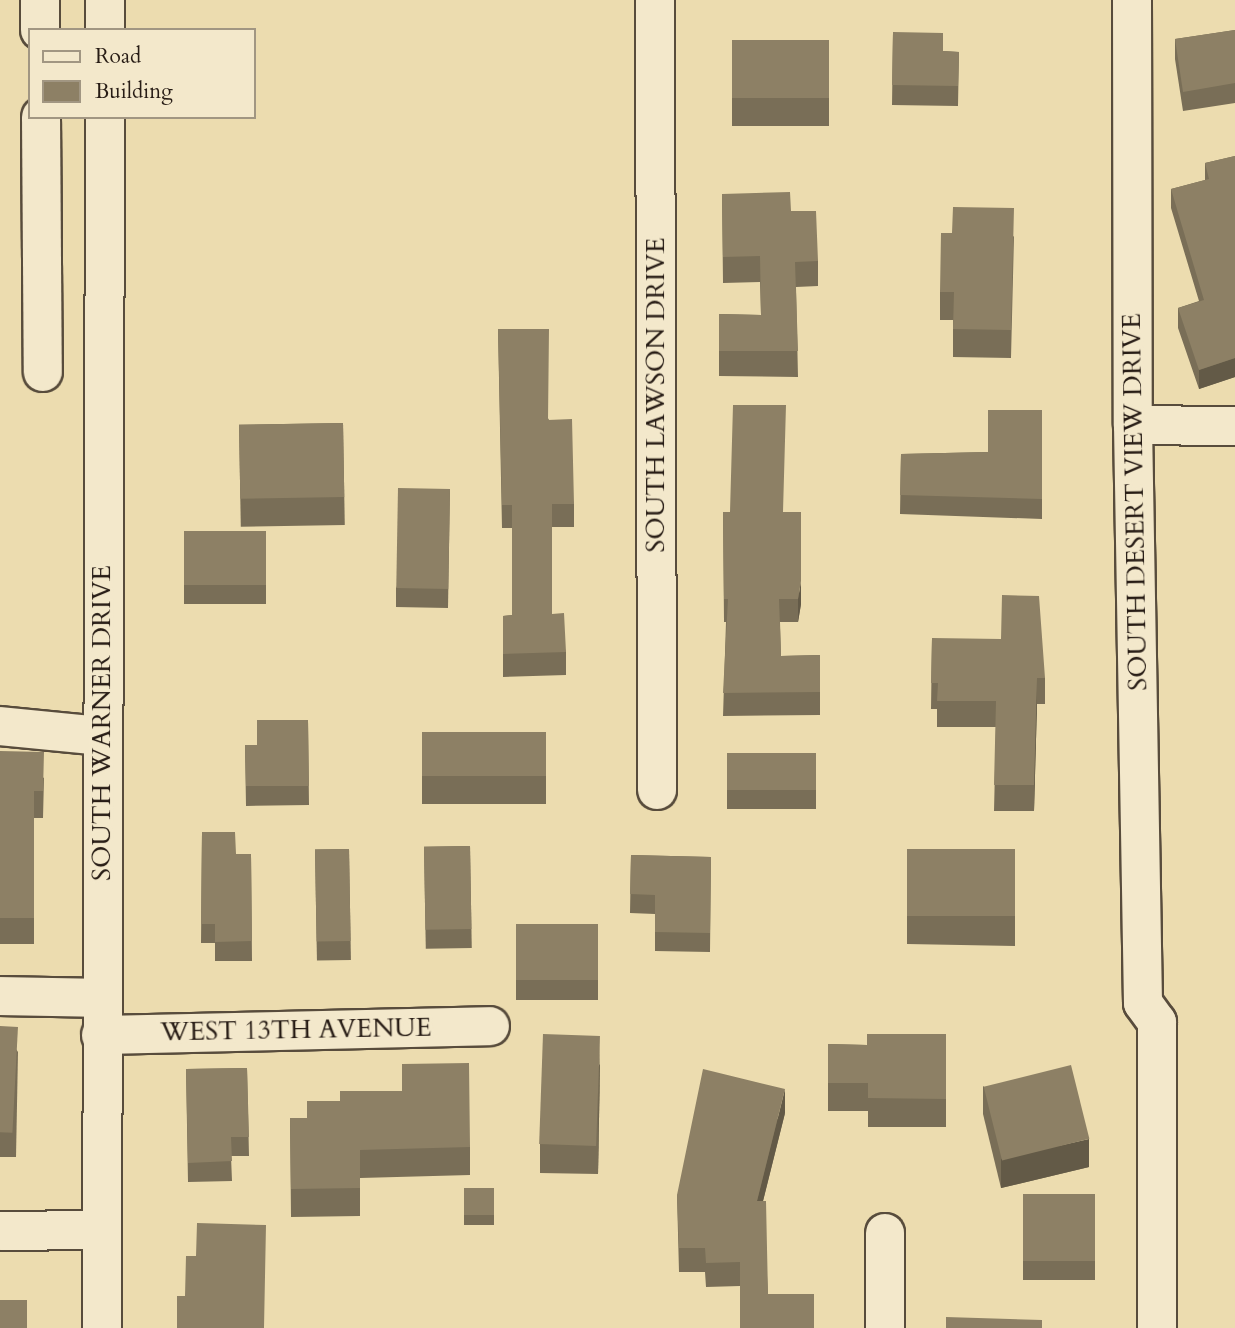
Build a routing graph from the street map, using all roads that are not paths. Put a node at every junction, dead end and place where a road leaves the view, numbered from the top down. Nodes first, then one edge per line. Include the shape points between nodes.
1 (40, 0) edge
2 (105, 0) edge
3 (655, 0) edge
4 (1132, 0) edge
5 (40, 28) edge
6 (105, 28) edge
7 (41, 119) edge
8 (104, 119) edge
9 (43, 372) dead end
10 (1133, 425) junction
11 (1235, 426) edge
12 (0, 726) edge
13 (102, 736) junction
14 (657, 790) dead end
15 (0, 996) edge
16 (102, 998) junction
17 (490, 1026) dead end
18 (101, 1035) junction
19 (102, 1230) junction
20 (0, 1231) edge
21 (885, 1233) dead end
22 (102, 1328) edge
23 (885, 1328) edge
24 (1157, 1328) edge

1 - 5 street
2 - 6 street
3 - 14 street, SOUTH LAWSON DRIVE
4 - 10 street, SOUTH DESERT VIEW DRIVE
7 - 9 street
8 - 13 street, SOUTH WARNER DRIVE
10 - 11 street
10 - 24 street, SOUTH DESERT VIEW DRIVE via 1143,1003 1157,1022
12 - 13 street
13 - 16 street, SOUTH WARNER DRIVE
15 - 16 street
16 - 18 street, SOUTH WARNER DRIVE
17 - 18 street, WEST 13TH AVENUE
18 - 19 street, SOUTH WARNER DRIVE
19 - 20 street
19 - 22 street, SOUTH WARNER DRIVE
21 - 23 street

